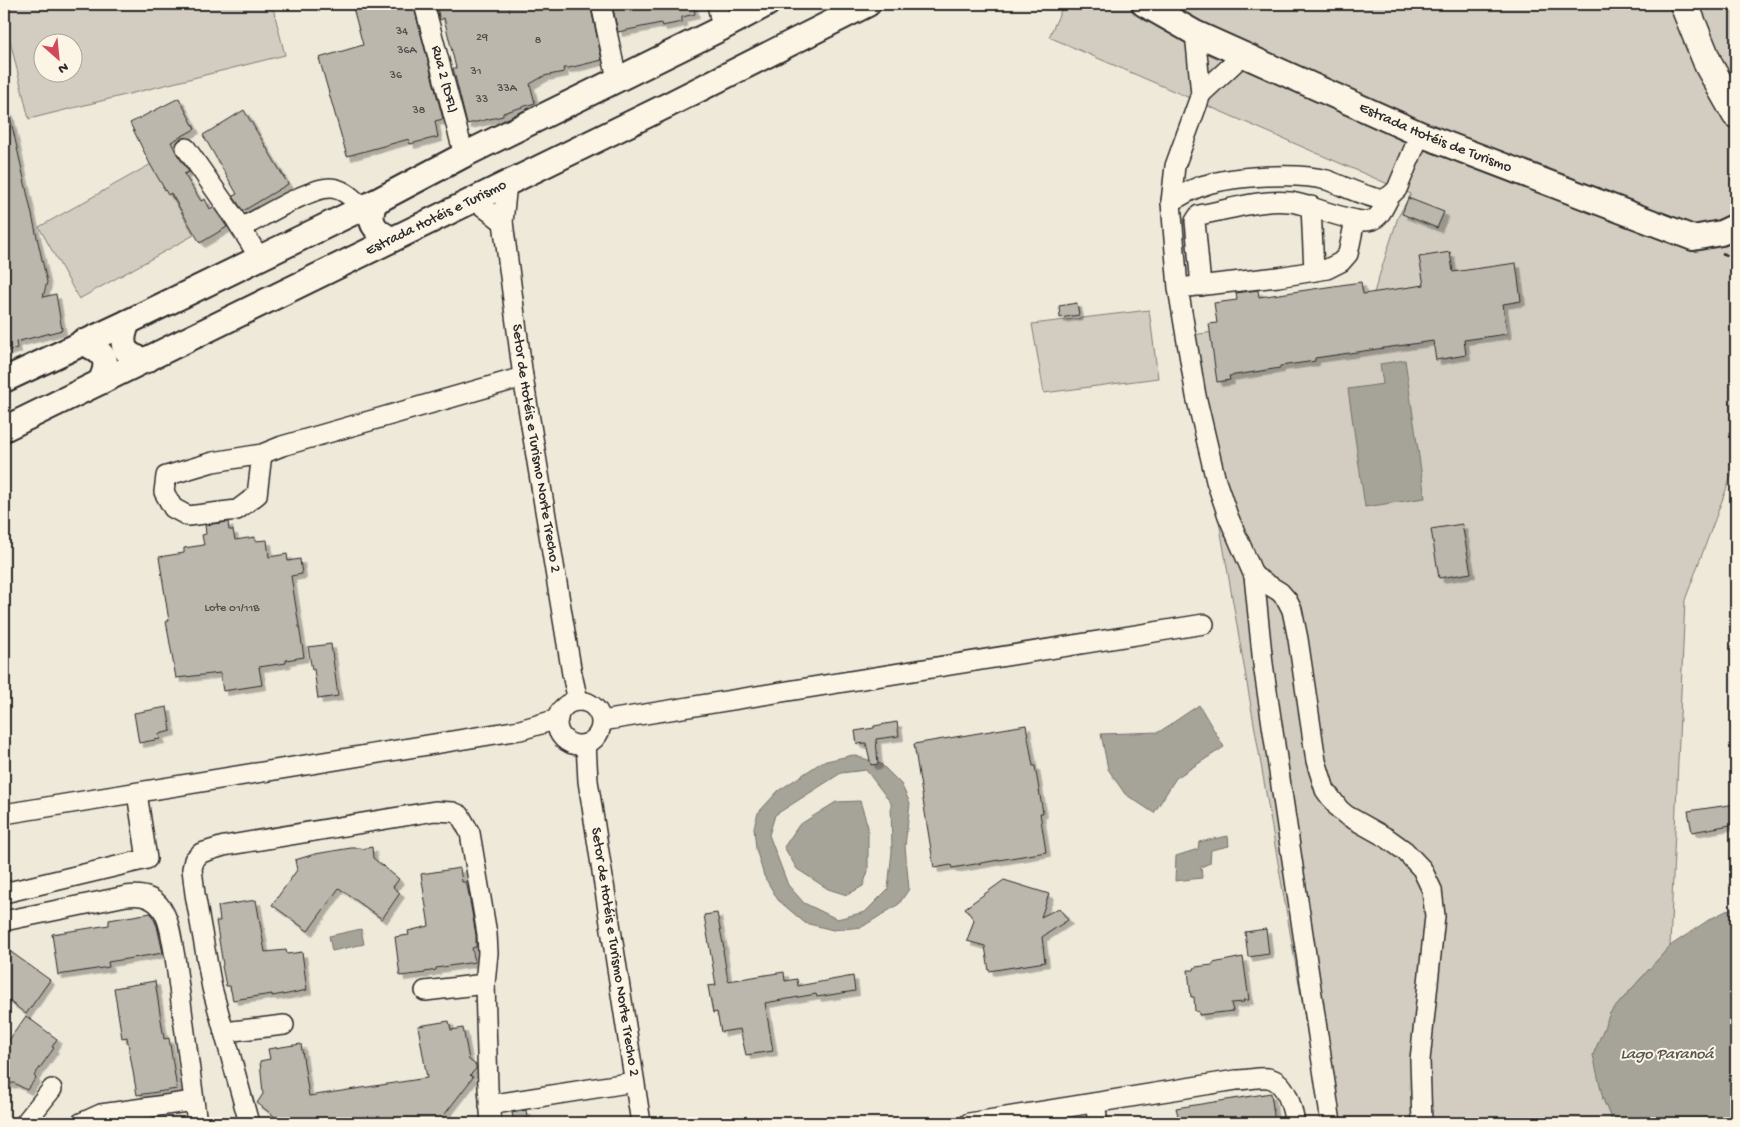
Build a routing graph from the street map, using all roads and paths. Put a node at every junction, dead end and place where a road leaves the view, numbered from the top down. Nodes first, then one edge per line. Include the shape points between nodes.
1 (424, 4) edge
2 (601, 4) edge
3 (717, 4) edge
4 (767, 4) edge
5 (821, 4) edge
6 (868, 4) edge
7 (1144, 4) edge
8 (1684, 4) edge
9 (841, 17) junction
10 (722, 28) junction
11 (1195, 33) junction
12 (1244, 54) junction
13 (617, 79) junction
14 (1201, 94) junction
15 (1736, 114) edge
16 (1420, 134) junction
17 (186, 148) dead end
18 (464, 155) junction
19 (507, 183) junction
20 (1390, 196) junction
21 (472, 199) junction
22 (1171, 202) junction
23 (369, 205) junction
24 (1311, 206) junction
25 (1355, 220) junction
26 (503, 222) junction
27 (1736, 226) edge
28 (241, 228) junction
29 (392, 239) junction
30 (259, 257) junction
31 (1314, 271) junction
32 (1200, 286) junction
33 (1178, 288) junction
34 (128, 322) junction
35 (82, 342) junction
36 (147, 360) junction
37 (524, 377) junction
38 (4, 380) edge
39 (100, 382) junction
40 (4, 429) edge
41 (262, 454) junction
42 (1254, 576) junction
43 (1204, 624) dead end
44 (566, 721) junction
45 (602, 721) junction
46 (586, 744) junction
47 (588, 781) junction
48 (137, 793) junction
49 (4, 814) edge
50 (4, 893) edge
51 (4, 921) edge
52 (485, 984) junction
53 (425, 991) dead end
54 (284, 1026) dead end
55 (224, 1032) junction
56 (634, 1082) junction
57 (52, 1089) dead end
58 (194, 1101) junction
59 (1095, 1103) junction
60 (490, 1114) edge
61 (25, 1123) edge
62 (81, 1123) edge
63 (197, 1123) edge
64 (249, 1123) edge
65 (641, 1123) edge
66 (969, 1123) edge
67 (1098, 1123) edge
68 (1295, 1123) edge
69 (1331, 1123) edge
70 (1422, 1123) edge

1 - 18 street, Rua 2 (DFL)
2 - 13 street
3 - 10 street
4 - 10 main road
5 - 9 main road via 827,13
6 - 9 main road, Estrada Hotéis e Turismo
7 - 11 main road, Estrada Hotéis de Turismo
8 - 15 highway via 1709,66
9 - 19 main road, Estrada Hotéis e Turismo
10 - 13 main road
11 - 12 main road, Estrada Hotéis de Turismo
11 - 14 street
12 - 14 street
12 - 16 main road, Estrada Hotéis de Turismo
13 - 18 main road
14 - 22 street via 1175,166
16 - 20 street via 1397,189
16 - 27 main road, Estrada Hotéis de Turismo via 1693,238 1721,233
17 - 28 street
18 - 23 main road
19 - 21 main road, Estrada Hotéis e Turismo
19 - 26 street, Setor de Hotéis e Turismo Norte Trecho 2
20 - 22 street via 1380,199 1325,180 1279,176 1204,185
20 - 25 street via 1374,220
21 - 26 street
21 - 29 main road, Estrada Hotéis e Turismo
22 - 33 street
23 - 28 street via 331,188 314,191
23 - 29 main road via 373,223 380,233
23 - 30 main road
24 - 25 street
24 - 31 street
24 - 32 street via 1270,202 1199,215 1194,221
25 - 31 street via 1346,258 1327,269
26 - 37 street, Setor de Hotéis e Turismo Norte Trecho 2
28 - 30 street
29 - 36 main road, Estrada Hotéis e Turismo
30 - 34 main road
31 - 32 street
32 - 33 street
33 - 42 street via 1196,396 1216,481
34 - 35 main road
34 - 36 main road via 122,340 126,350 131,356
35 - 38 main road
35 - 39 main road via 104,356 105,372
36 - 39 main road, Estrada Hotéis e Turismo
37 - 41 street
37 - 44 street, Setor de Hotéis e Turismo Norte Trecho 2 via 572,674
39 - 40 main road, Estrada Hotéis e Turismo
41 - 41 street via 213,462 166,476 164,492 173,508 188,516 236,510 257,495
42 - 69 street via 1263,664
42 - 70 street via 1280,592 1292,610 1316,761 1325,790 1346,815 1405,850 1422,869 1432,890 1435,916 1420,1060
43 - 45 street
44 - 45 street via 586,702 594,706
44 - 46 street via 580,745
44 - 47 street, Setor de Hotéis e Turismo Norte Trecho 2
44 - 48 street
45 - 46 street via 598,735
46 - 47 street, Setor de Hotéis e Turismo Norte Trecho 2
47 - 56 street, Setor de Hotéis e Turismo Norte Trecho 2
48 - 49 street
48 - 50 street via 147,859
51 - 58 street via 126,896 145,895 154,900 164,913 172,939
52 - 53 street
52 - 55 street via 488,948 480,888 470,834 456,813 435,811 224,846 200,853 192,869 212,988
52 - 60 street
54 - 55 street
55 - 64 street
56 - 60 street
56 - 65 street, Setor de Hotéis e Turismo Norte Trecho 2
57 - 61 street
58 - 62 street via 101,1114
58 - 63 street
59 - 66 street
59 - 67 street
59 - 68 street via 1236,1080 1268,1078 1283,1089

